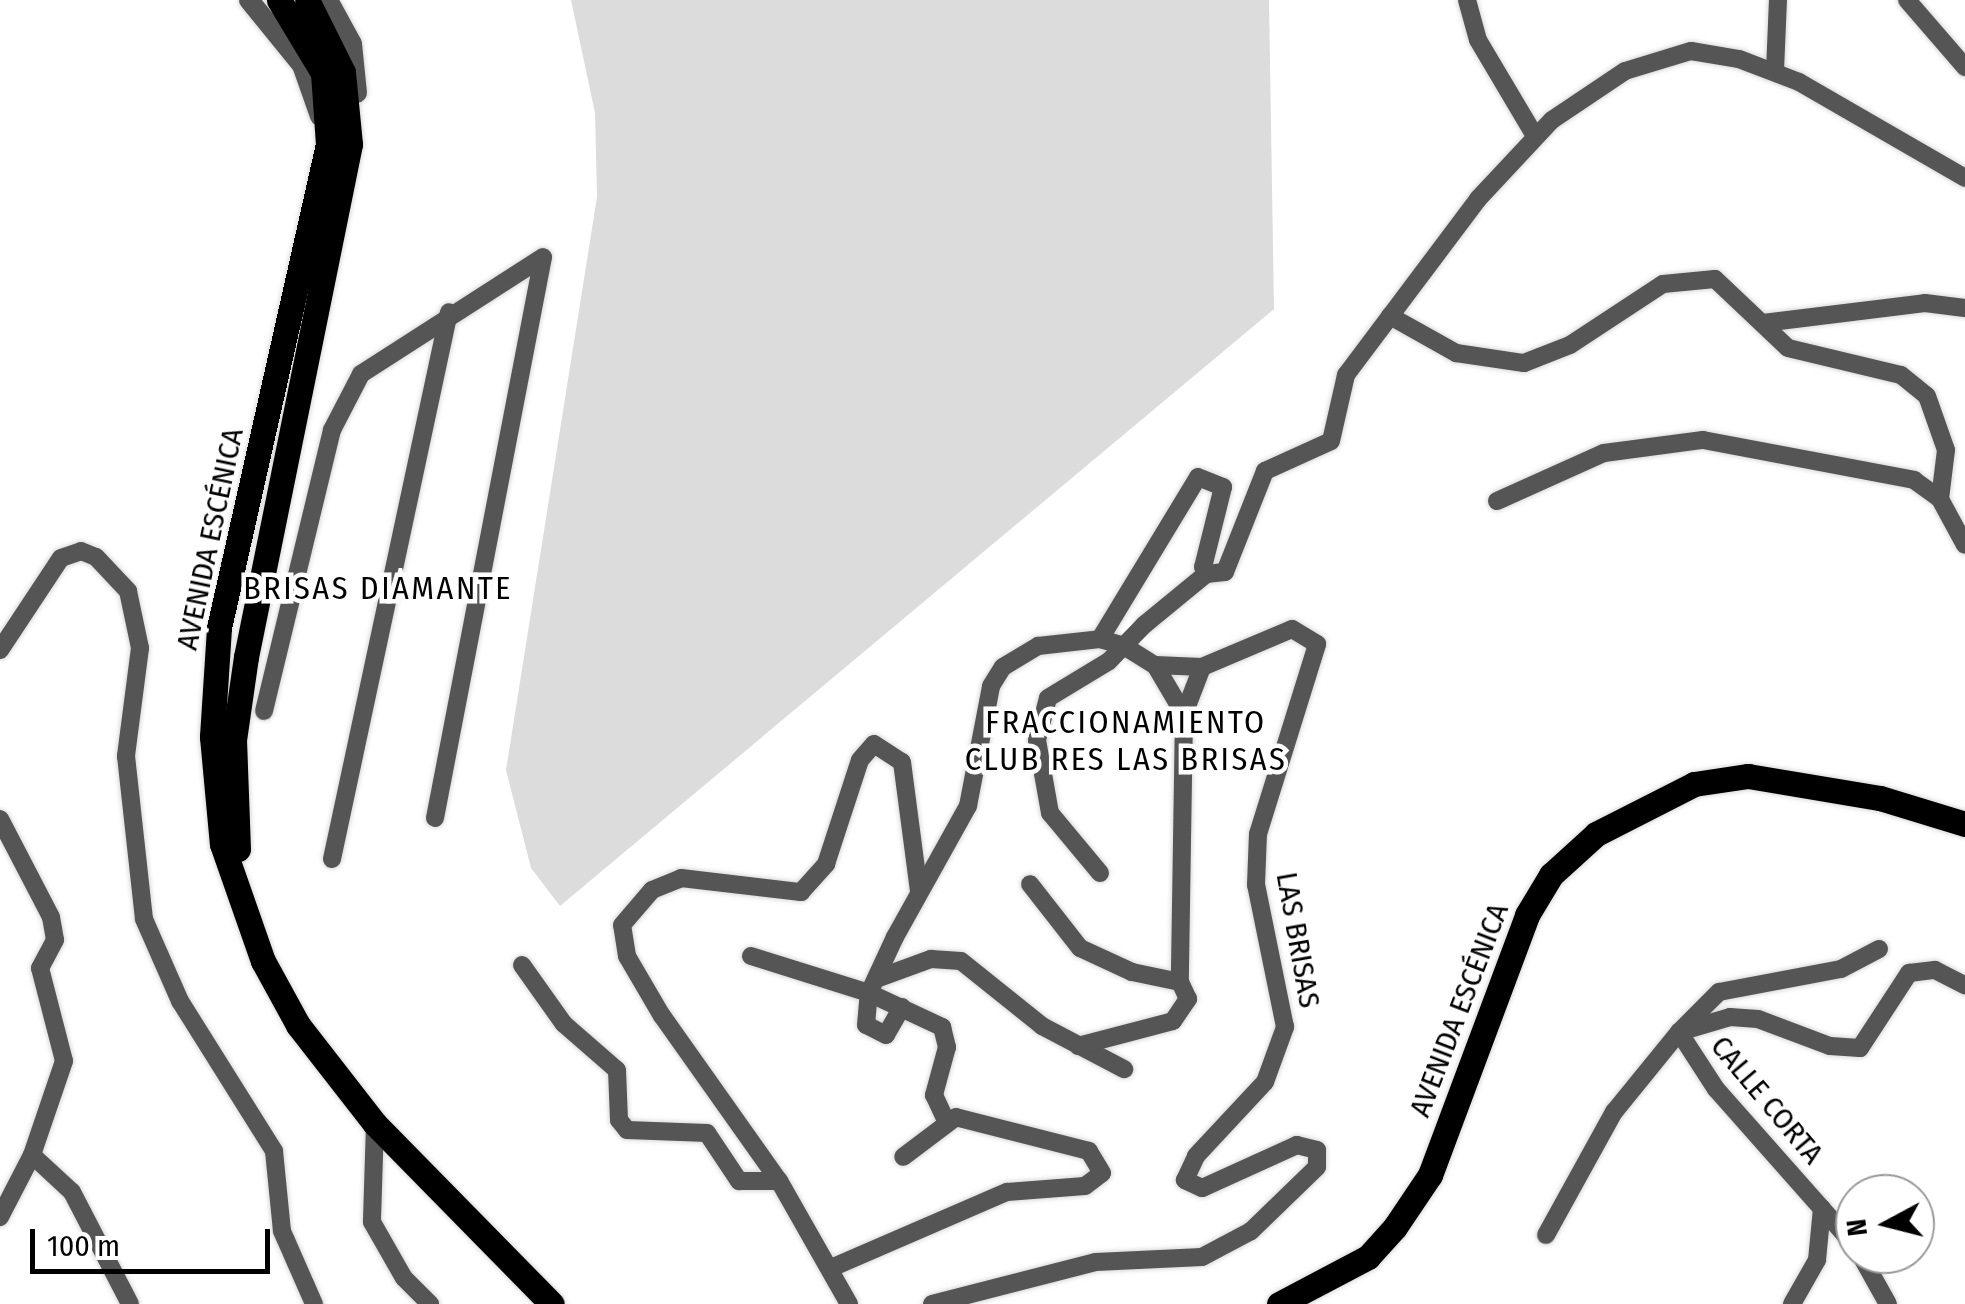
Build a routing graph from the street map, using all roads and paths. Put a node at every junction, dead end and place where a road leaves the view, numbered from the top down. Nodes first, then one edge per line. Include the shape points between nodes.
1 (250, 0) edge
2 (279, 0) edge
3 (308, 0) edge
4 (328, 0) edge
5 (1467, 0) edge
6 (1778, 0) edge
7 (1907, 0) edge
8 (1965, 67) edge
9 (1775, 71) junction
10 (1535, 136) junction
11 (339, 144) junction
12 (1965, 178) edge
13 (1965, 308) edge
14 (449, 312) junction
15 (1390, 316) junction
16 (1763, 323) junction
17 (258, 465) junction
18 (1940, 500) junction
19 (1497, 502) dead end
20 (1965, 545) edge
21 (266, 551) junction
22 (299, 559) junction
23 (1206, 574) junction
24 (219, 628) junction
25 (1100, 639) junction
26 (0, 650) edge
27 (1154, 665) junction
28 (1202, 666) junction
29 (264, 711) dead end
30 (1184, 714) junction
31 (435, 818) dead end
32 (0, 819) edge
33 (1965, 824) edge
34 (332, 859) dead end
35 (1100, 873) dead end
36 (236, 884) junction
37 (1030, 884) dead end
38 (919, 892) junction
39 (1879, 949) dead end
40 (750, 956) dead end
41 (522, 965) dead end
42 (1180, 982) junction
43 (872, 986) junction
44 (1965, 986) edge
45 (902, 1007) junction
46 (1679, 1032) junction
47 (1078, 1046) junction
48 (1124, 1069) dead end
49 (945, 1120) junction
50 (376, 1124) junction
51 (32, 1156) junction
52 (903, 1158) dead end
53 (779, 1182) junction
54 (1822, 1208) junction
55 (0, 1218) edge
56 (1835, 1223) edge
57 (1546, 1235) dead end
58 (831, 1268) junction
59 (1871, 1274) edge
60 (843, 1299) edge
61 (130, 1304) edge
62 (314, 1304) edge
63 (430, 1304) edge
64 (552, 1304) edge
65 (932, 1304) edge
66 (1278, 1304) edge
67 (1792, 1304) edge
68 (1888, 1304) edge

1 - 11 street via 302,65
2 - 11 main road via 323,73
3 - 11 main road via 343,72
4 - 11 street via 352,44 358,106
5 - 10 street via 1478,40
6 - 9 street
7 - 8 street
9 - 10 street via 1714,52 1666,54 1601,85
9 - 12 street
10 - 15 street
11 - 17 main road, AVENIDA ESCÉNICA
11 - 21 main road
13 - 16 street via 1925,302
14 - 22 street via 361,374 332,430
14 - 31 street via 544,257
14 - 34 street
15 - 16 street via 1456,354 1506,364 1546,358 1679,278 1730,286
15 - 23 street via 1346,375 1331,441 1278,458 1264,471 1231,562 1224,572
16 - 18 street via 1788,348 1914,383 1938,414 1946,450
17 - 21 main road
17 - 24 main road, AVENIDA ESCÉNICA
18 - 19 street via 1914,480 1703,440 1604,452
18 - 20 street
21 - 22 street
21 - 24 main road
21 - 36 main road via 234,740
22 - 29 street
23 - 25 street via 1203,556 1223,499 1222,487 1206,476 1191,483
23 - 35 street, bridge via 1109,661 1048,698 1037,740 1050,813
24 - 36 main road, AVENIDA ESCÉNICA via 212,738 222,844
25 - 27 street
25 - 38 street via 1038,646 1003,667 982,720 968,806
26 - 62 street via 61,558 82,550 128,591 140,648 126,756 144,918 180,1001 274,1152 282,1230
27 - 28 street, LAS BRISAS
27 - 30 street
28 - 30 street
28 - 65 street, LAS BRISAS via 1292,629 1317,644 1258,834 1256,885 1285,1028 1265,1082 1196,1156 1184,1180 1202,1188 1297,1145 1316,1150 1317,1167 1226,1248 1177,1261 1096,1262
30 - 42 street
32 - 51 street via 51,917 55,940 40,968 64,1061
33 - 66 main road, AVENIDA ESCÉNICA via 1842,789 1748,776 1694,784 1596,834 1551,875 1527,916 1436,1160 1395,1228 1368,1256
36 - 50 main road, AVENIDA ESCÉNICA via 278,993
37 - 42 street via 1080,948 1132,972
38 - 43 street
38 - 53 street via 902,762 874,744 860,760 826,864 801,892 681,878 652,890 622,925 627,956 662,1016
39 - 46 street via 1842,969 1719,992
40 - 43 street
41 - 53 street via 564,1024 617,1070 620,1120 628,1130 707,1133 739,1181
42 - 47 street via 1188,998 1173,1021
43 - 45 street
43 - 45 street via 863,1016 879,1034 892,1031
43 - 47 street via 932,960 961,961
44 - 46 street via 1935,970 1909,974 1860,1048 1830,1046 1758,1018 1730,1017
45 - 49 street via 948,1037 934,1096
46 - 54 street, CALLE CORTA via 1716,1089
46 - 57 street via 1614,1112
47 - 48 street
49 - 52 street
49 - 58 street via 972,1119 1089,1151 1102,1173 1085,1186 1007,1192
50 - 63 street via 372,1222
50 - 64 main road, AVENIDA ESCÉNICA
51 - 55 street
51 - 61 street via 72,1192
53 - 58 street
54 - 56 street, CALLE CORTA
54 - 67 street via 1817,1260
58 - 60 street
59 - 68 street

